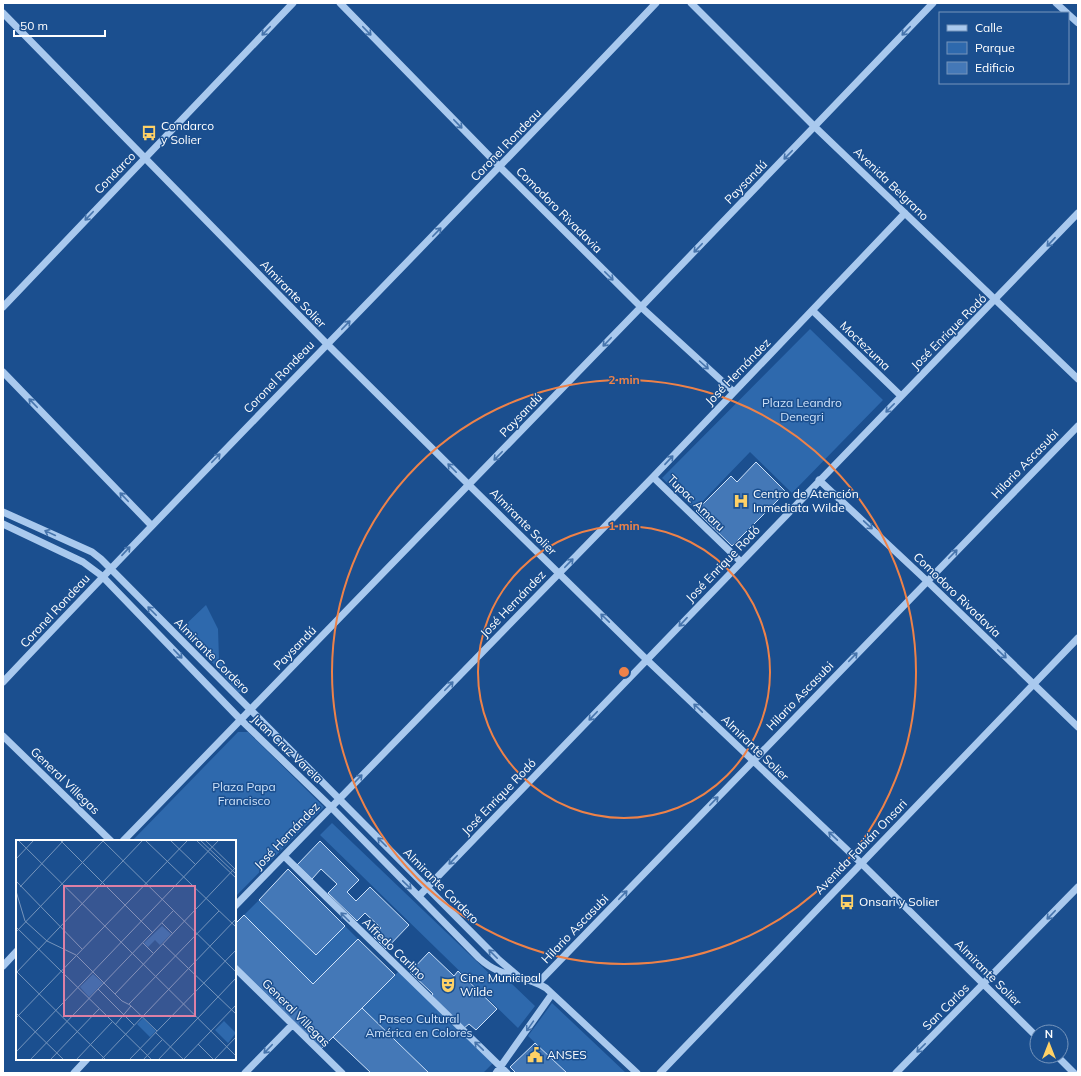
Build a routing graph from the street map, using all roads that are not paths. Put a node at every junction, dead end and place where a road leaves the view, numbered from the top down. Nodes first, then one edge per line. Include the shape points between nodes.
1 (293, 3) edge
2 (340, 3) edge
3 (656, 3) edge
4 (690, 3) edge
5 (933, 3) edge
6 (1056, 3) edge
7 (1067, 12) edge
8 (3, 13) edge
9 (1069, 14) edge
10 (1078, 23) edge
11 (815, 127) junction
12 (145, 158) junction
13 (500, 167) junction
14 (905, 213) junction
15 (1078, 213) edge
16 (996, 300) junction
17 (3, 306) edge
18 (641, 307) junction
19 (813, 311) junction
20 (327, 344) junction
21 (3, 372) edge
22 (1078, 379) edge
23 (734, 392) junction
24 (901, 396) junction
25 (1078, 426) edge
26 (653, 478) junction
27 (819, 480) junction
28 (469, 485) junction
29 (3, 512) edge
30 (3, 524) edge
31 (151, 525) junction
32 (740, 561) junction
33 (110, 568) junction
34 (559, 574) junction
35 (102, 576) junction
36 (927, 581) junction
37 (1078, 638) edge
38 (647, 660) junction
39 (3, 682) edge
40 (1033, 684) junction
41 (250, 710) junction
42 (241, 720) junction
43 (1078, 727) edge
44 (3, 736) edge
45 (753, 760) junction
46 (339, 799) junction
47 (330, 807) junction
48 (110, 840) edge
49 (124, 840) edge
50 (284, 856) junction
51 (861, 863) junction
52 (427, 887) junction
53 (1078, 887) edge
54 (419, 896) junction
55 (236, 905) edge
56 (16, 952) edge
57 (3, 966) edge
58 (236, 969) edge
59 (523, 979) junction
60 (538, 983) junction
61 (983, 985) junction
62 (552, 994) junction
63 (292, 1025) junction
64 (1029, 1029) edge
65 (86, 1060) edge
66 (1065, 1064) edge
67 (501, 1067) junction
68 (74, 1073) edge
69 (245, 1073) edge
70 (342, 1073) edge
71 (496, 1073) edge
72 (507, 1073) edge
73 (637, 1073) edge
74 (660, 1073) edge
75 (896, 1073) edge
76 (1074, 1073) edge

1 -> 12 street, Condarco
2 -> 13 street, Comodoro Rivadavia
3 - 13 street, Coronel Rondeau
4 - 11 street, Avenida Belgrano
5 -> 11 street, Paysandú
6 - 7 street
8 - 12 street, Almirante Solier
9 - 10 street
11 - 14 street, Avenida Belgrano
11 -> 18 street, Paysandú
12 -> 17 street, Condarco
12 - 20 street, Almirante Solier
13 -> 18 street, Comodoro Rivadavia
20 -> 13 street, Coronel Rondeau
14 - 16 street, Avenida Belgrano
14 - 19 street, José Hernández
15 -> 16 street, José Enrique Rodó
16 - 22 street, Avenida Belgrano
16 - 24 street, José Enrique Rodó
18 -> 23 street, Comodoro Rivadavia
18 -> 28 street, Paysandú
19 - 23 street, José Hernández
19 - 24 street, Moctezuma
28 -> 20 street, Almirante Solier
31 -> 20 street, Coronel Rondeau
31 -> 21 street
26 -> 23 street, José Hernández
24 -> 27 street, José Enrique Rodó
36 -> 25 street, Hilario Ascasubi
26 - 32 street, Tupac Amaru
34 -> 26 street, José Hernández
27 - 32 street, José Enrique Rodó
27 -> 36 street, Comodoro Rivadavia
28 - 34 street, Almirante Solier
28 - 41 street, Paysandú
33 -> 29 street, Almirante Cordero via 92,552
30 - 35 street, Juan Cruz Varela via 83,562
33 -> 31 street, Coronel Rondeau
32 -> 38 street, José Enrique Rodó
33 - 35 street, Coronel Rondeau
41 -> 33 street, Almirante Cordero
38 -> 34 street, Almirante Solier
46 -> 34 street, José Hernández
35 - 39 street, Coronel Rondeau
35 -> 42 street, Juan Cruz Varela
36 -> 40 street, Comodoro Rivadavia
45 -> 36 street, Hilario Ascasubi
37 - 40 street, Avenida Fabián Onsari
45 -> 38 street, Almirante Solier
38 -> 52 street, José Enrique Rodó
40 - 43 street, Comodoro Rivadavia
40 - 51 street, Avenida Fabián Onsari
41 - 42 street, Paysandú
41 - 46 street, Almirante Cordero
42 - 47 street, Juan Cruz Varela
42 - 49 street, Paysandú
44 - 48 street, General Villegas
51 -> 45 street, Almirante Solier
60 -> 45 street, Hilario Ascasubi
46 - 47 street, José Hernández
52 -> 46 street, Almirante Cordero
47 - 50 street, José Hernández
47 -> 54 street, Juan Cruz Varela
50 - 55 street, José Hernández
67 -> 50 street, Alfredo Carlino
51 - 61 street, Almirante Solier
51 - 74 street, Avenida Fabián Onsari
52 - 54 street, José Enrique Rodó
59 -> 52 street, Almirante Cordero via 499,960
53 -> 61 street, San Carlos
54 - 59 street, Juan Cruz Varela via 487,965 503,974
56 - 57 street
58 - 63 street, General Villegas
59 - 60 street, Juan Cruz Varela
60 - 62 street, Juan Cruz Varela
61 - 64 street, Almirante Solier
61 -> 75 street, San Carlos
62 -> 67 street
62 - 73 street
63 -> 69 street
63 - 70 street, General Villegas
65 - 68 street
66 - 76 street
67 - 71 street
67 - 72 street, Alfredo Carlino

